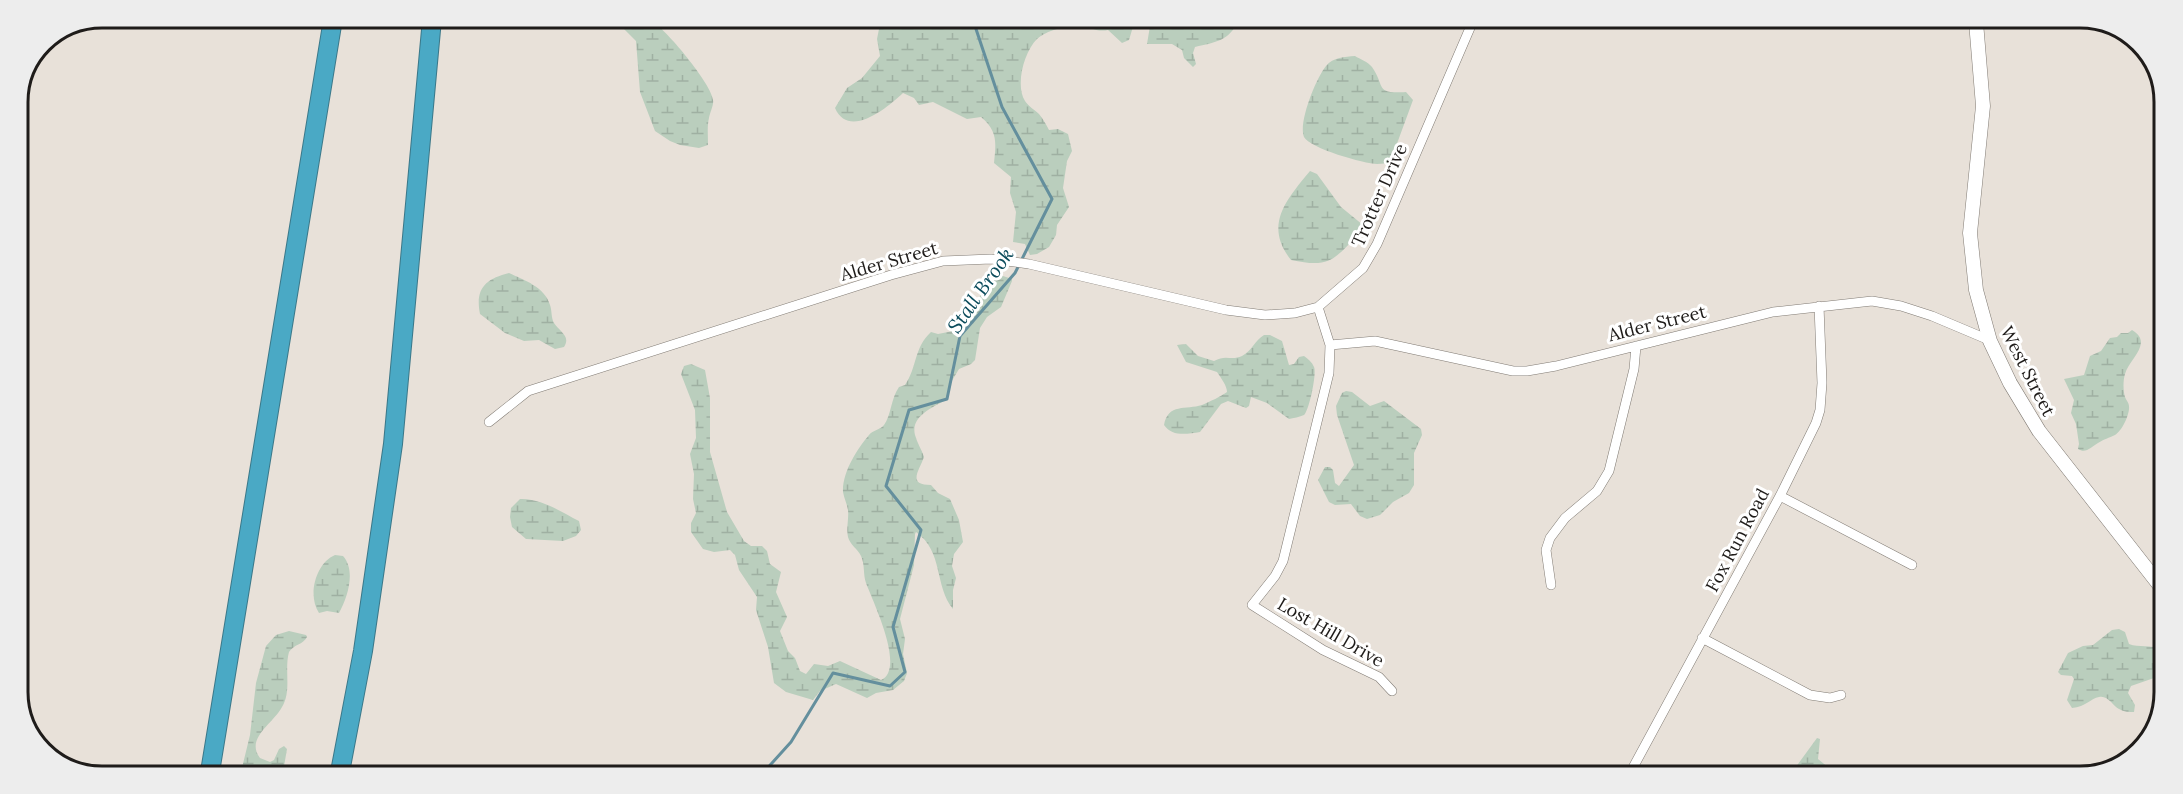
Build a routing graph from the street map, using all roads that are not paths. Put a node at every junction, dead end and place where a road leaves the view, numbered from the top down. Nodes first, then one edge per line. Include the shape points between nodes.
1 (332, 28) edge
2 (431, 28) edge
3 (1470, 28) edge
4 (1976, 28) edge
5 (1820, 306) junction
6 (1318, 307) junction
7 (1989, 340) junction
8 (1330, 345) junction
9 (1636, 346) junction
10 (489, 422) dead end
11 (1780, 496) junction
12 (1912, 565) dead end
13 (2154, 578) edge
14 (1551, 585) dead end
15 (1702, 638) junction
16 (1392, 691) dead end
17 (1841, 695) dead end
18 (211, 766) edge
19 (341, 766) edge
20 (1634, 766) edge

1 - 18 highway
2 - 19 highway via 393,444 363,651
3 - 6 street, Trotter Drive via 1377,244 1363,268
4 - 7 street, West Street via 1983,106 1971,233 1976,290
5 - 7 street, Alder Street via 1872,301 1901,306
5 - 9 street, Alder Street via 1773,312
5 - 11 street, Fox Run Road via 1820,410
6 - 8 street
6 - 10 street, Alder Street via 1265,315 1226,310 1029,264 991,259 943,261 528,391
7 - 13 street, West Street via 2038,431
8 - 9 street, Alder Street via 1375,341 1513,371 1556,366
8 - 16 street, Lost Hill Drive via 1329,373 1283,561 1252,605 1323,650 1379,677
9 - 14 street via 1609,471 1597,491 1565,518 1550,538 1546,550
11 - 12 street
11 - 15 street, Fox Run Road
15 - 17 street via 1810,695
15 - 20 street, Fox Run Road

